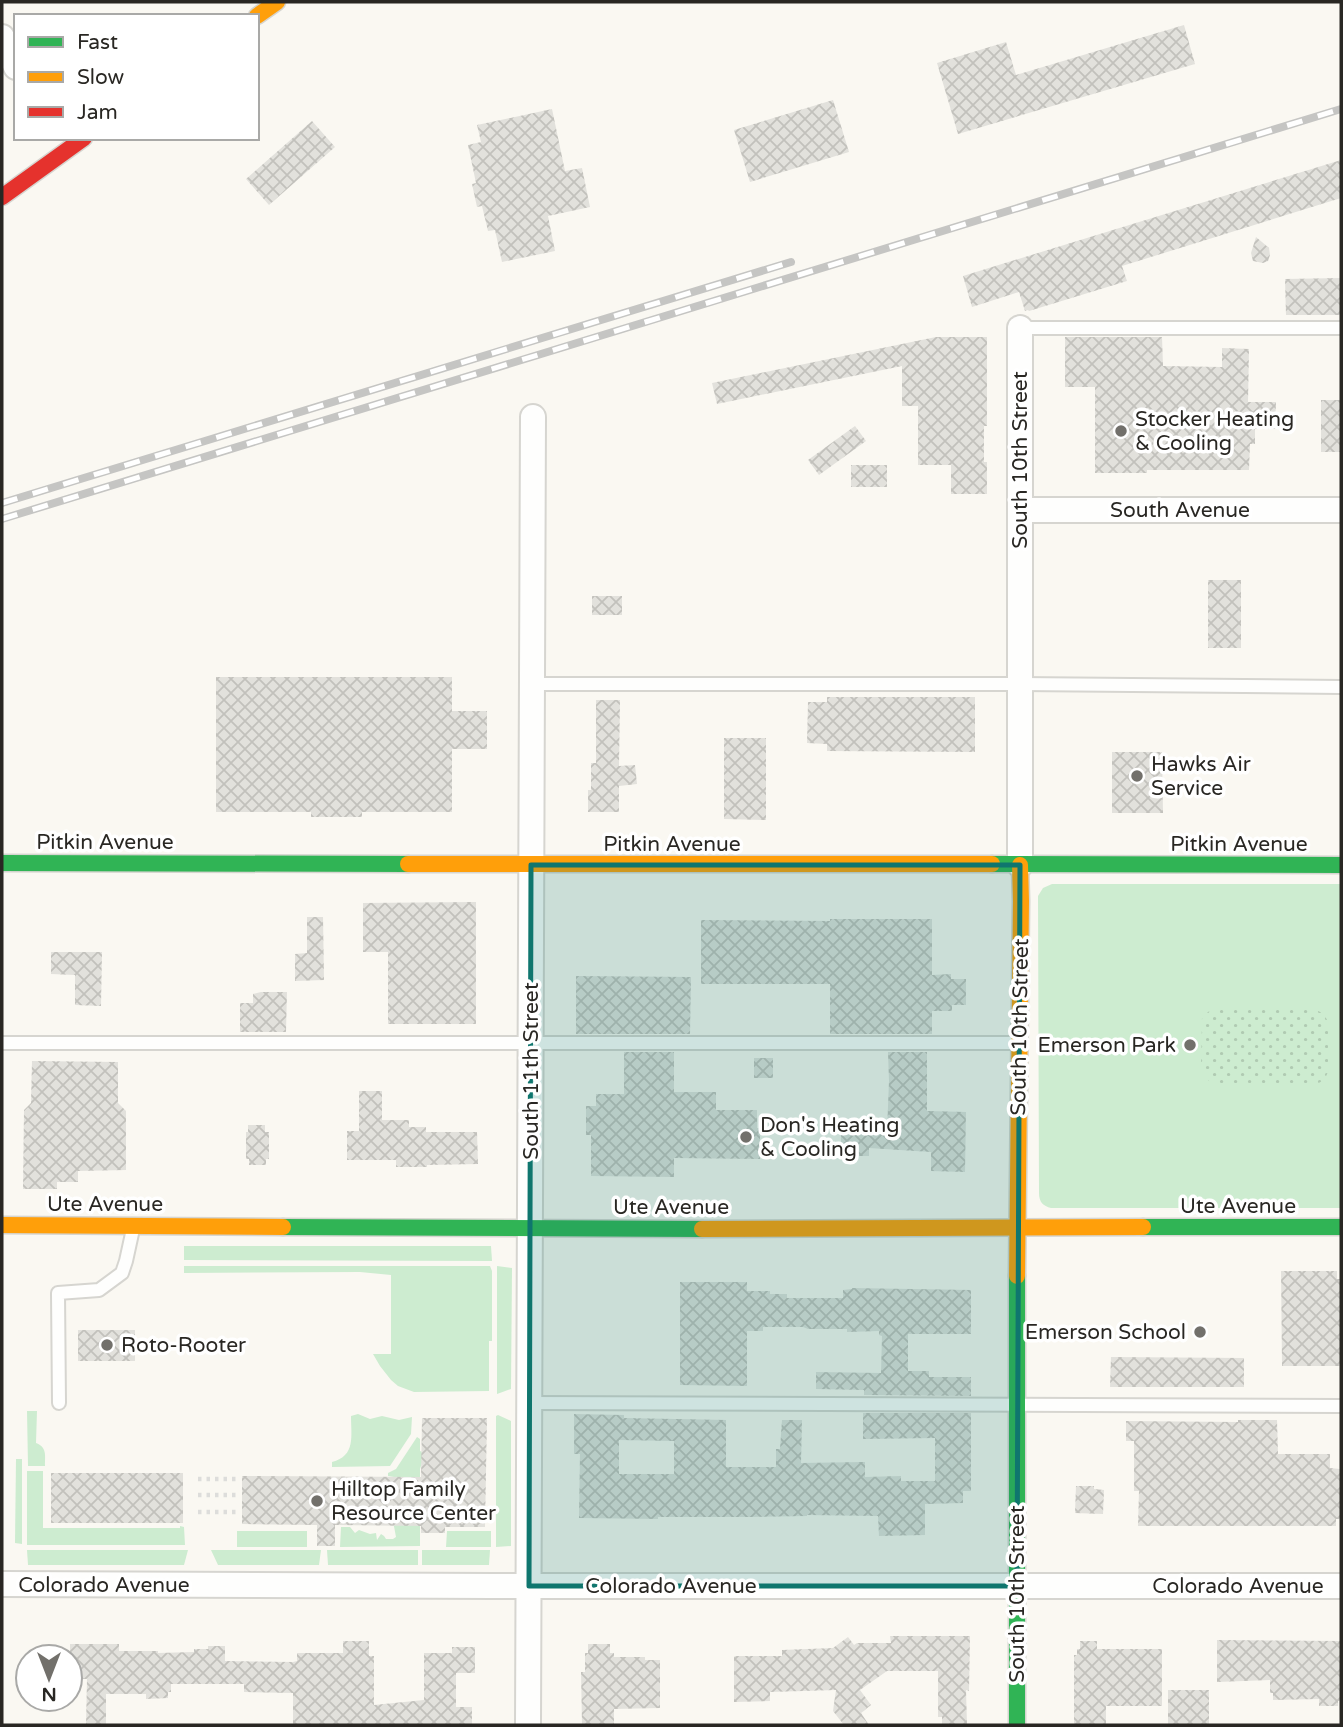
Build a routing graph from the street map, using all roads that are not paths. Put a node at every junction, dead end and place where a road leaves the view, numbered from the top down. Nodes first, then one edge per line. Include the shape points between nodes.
1 (277, 2) edge
2 (259, 15) edge
3 (2, 37) edge
4 (14, 62) edge
5 (69, 143) edge
6 (2, 197) edge
7 (1020, 328) joint
8 (1341, 328) edge
9 (533, 417) dead end
10 (1020, 510) junction
11 (1341, 510) edge
12 (531, 684) junction
13 (1020, 684) junction
14 (1341, 687) edge
15 (2, 863) edge
16 (531, 865) junction
17 (1020, 865) junction
18 (1341, 866) edge
19 (2, 1043) edge
20 (531, 1043) junction
21 (1020, 1043) junction
22 (2, 1224) edge
23 (134, 1226) junction
24 (1017, 1227) junction
25 (1341, 1227) edge
26 (531, 1229) junction
27 (59, 1403) dead end
28 (530, 1403) junction
29 (1017, 1406) junction
30 (1341, 1406) edge
31 (2, 1584) edge
32 (529, 1586) junction
33 (1017, 1586) junction
34 (1341, 1587) edge
35 (528, 1725) edge
36 (1017, 1725) edge

1 - 2 main road
3 - 4 street
5 - 6 main road
7 - 8 lane
7 - 10 street, South 10th Street
9 - 12 street, South 11th Street
10 - 11 street, South Avenue
10 - 13 street, South 10th Street
12 - 13 lane
12 - 16 street, South 11th Street
13 - 14 lane
13 - 17 street, South 10th Street
15 - 16 main road, Pitkin Avenue
16 - 17 main road, Pitkin Avenue
16 - 20 street, South 11th Street
17 - 18 main road, Pitkin Avenue
17 - 21 main road, South 10th Street
19 - 20 lane
20 - 21 lane
20 - 26 street, South 11th Street
21 - 24 main road, South 10th Street
22 - 23 main road, Ute Avenue
23 - 26 main road, Ute Avenue
23 - 27 lane via 121,1273 99,1290 58,1293
24 - 25 main road, Ute Avenue
24 - 26 main road, Ute Avenue
24 - 29 main road, South 10th Street
26 - 28 street, South 11th Street
28 - 29 lane
28 - 32 street, South 11th Street
29 - 30 lane
29 - 33 main road, South 10th Street
31 - 32 street, Colorado Avenue
32 - 33 street, Colorado Avenue
32 - 35 street, South 11th Street
33 - 34 street, Colorado Avenue
33 - 36 main road, South 10th Street

